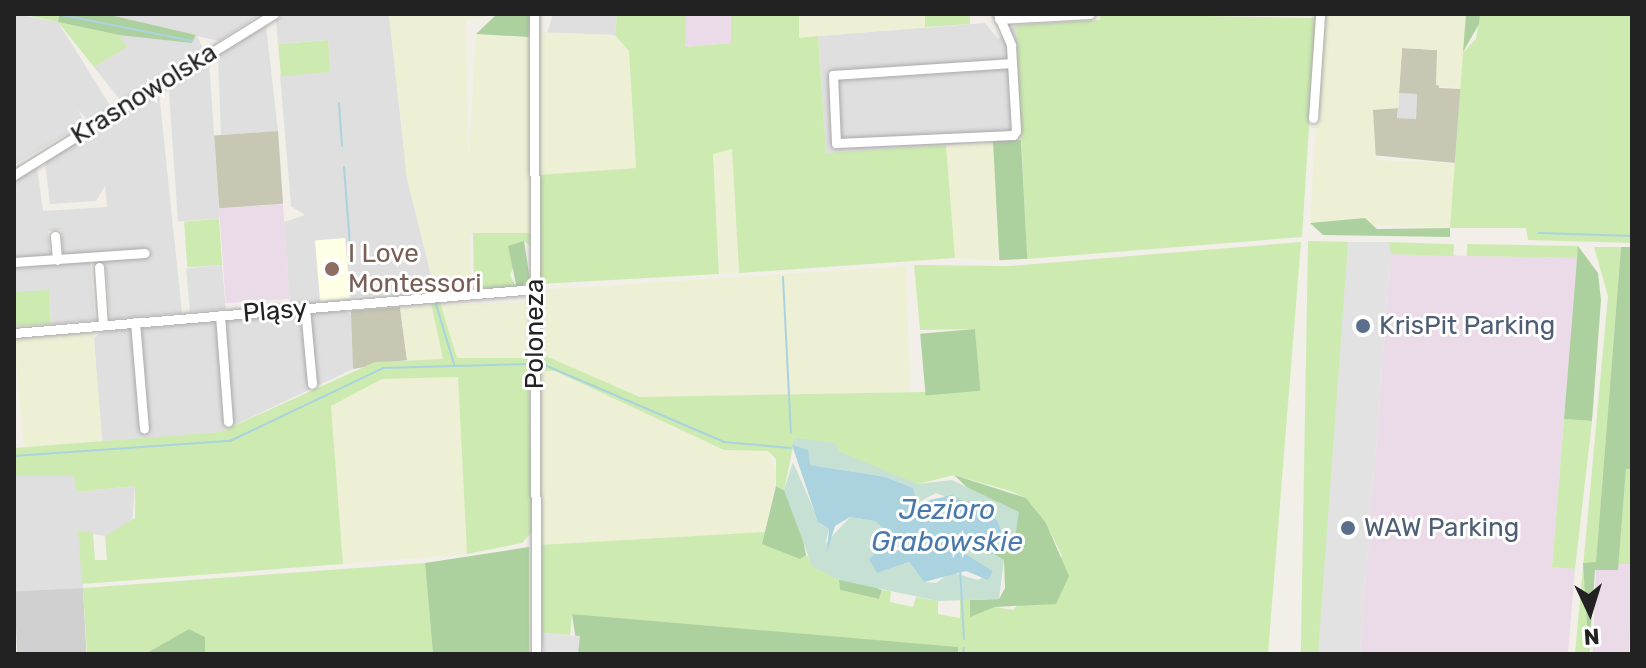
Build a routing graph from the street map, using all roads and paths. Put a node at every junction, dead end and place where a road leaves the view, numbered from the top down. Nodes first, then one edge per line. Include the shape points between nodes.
1 (274, 14) edge
2 (534, 14) edge
3 (1090, 14) edge
4 (1320, 14) edge
5 (999, 16) edge
6 (1012, 63) junction
7 (1313, 118) dead end
8 (14, 175) edge
9 (55, 236) dead end
10 (145, 253) dead end
11 (57, 260) junction
12 (14, 262) edge
13 (99, 267) dead end
14 (535, 289) junction
15 (305, 308) junction
16 (220, 315) junction
17 (135, 322) junction
18 (103, 325) junction
19 (14, 333) edge
20 (312, 384) dead end
21 (228, 422) dead end
22 (144, 429) dead end
23 (536, 654) edge

1 - 8 street, Krasnowolska
2 - 14 street, Poloneza
3 - 5 street
4 - 7 street
5 - 6 street
6 - 6 street via 1013,135 837,145 833,75
9 - 11 street
10 - 11 street
11 - 12 street
13 - 18 street
14 - 15 street, Pląsy
14 - 23 street, Poloneza
15 - 16 street, Pląsy
15 - 20 street
16 - 17 street, Pląsy
16 - 21 street
17 - 18 street, Pląsy
17 - 22 street
18 - 19 street, Pląsy

